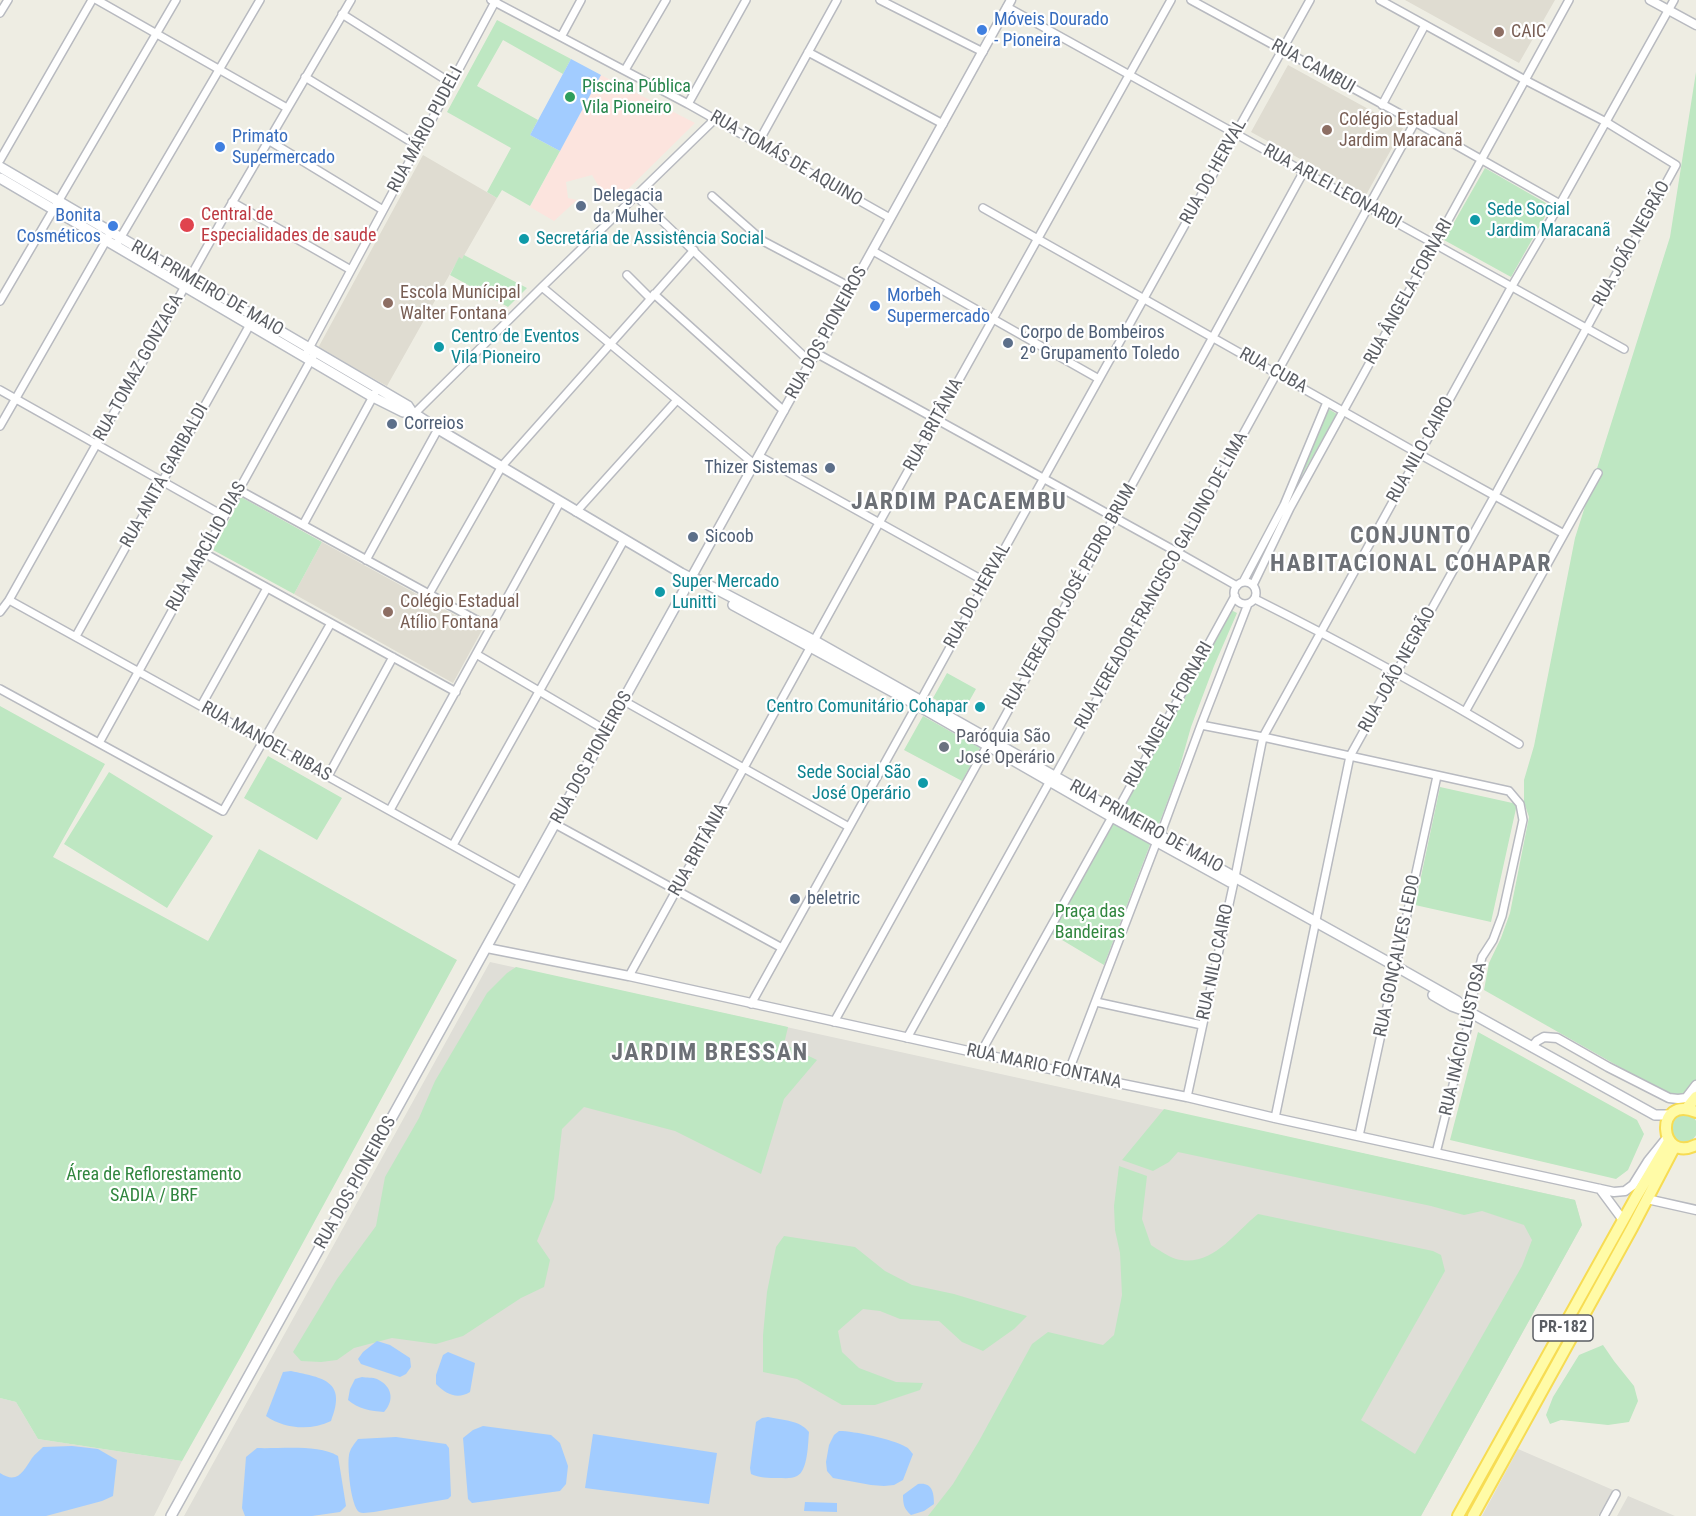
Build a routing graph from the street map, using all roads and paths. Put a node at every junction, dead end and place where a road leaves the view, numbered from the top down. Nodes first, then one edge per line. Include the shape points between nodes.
1 (8, 0) edge
2 (92, 0) edge
3 (97, 0) edge
4 (176, 0) edge
5 (260, 0) edge
6 (351, 0) edge
7 (581, 0) edge
8 (666, 0) edge
9 (746, 0) edge
10 (837, 0) edge
11 (880, 0) edge
12 (1171, 0) edge
13 (1191, 0) edge
14 (1310, 0) edge
15 (1380, 0) edge
16 (1569, 0) edge
17 (1650, 0) edge
18 (1674, 0) edge
19 (494, 1) edge
20 (1009, 4) edge
21 (1669, 10) junction
22 (0, 13) edge
23 (342, 14) junction
24 (1425, 25) junction
25 (1696, 25) edge
26 (157, 34) junction
27 (561, 37) junction
28 (1282, 50) junction
29 (983, 51) junction
30 (808, 52) junction
31 (219, 70) junction
32 (625, 70) junction
33 (1130, 75) junction
34 (305, 77) junction
35 (1525, 80) junction
36 (451, 83) junction
37 (688, 104) junction
38 (1382, 105) junction
39 (287, 108) junction
40 (715, 119) junction
41 (1415, 122) junction
42 (1606, 122) junction
43 (943, 124) junction
44 (1236, 134) junction
45 (268, 140) junction
46 (758, 143) junction
47 (418, 146) junction
48 (0, 160) edge
49 (1481, 160) junction
50 (0, 167) edge
51 (1304, 171) junction
52 (0, 178) edge
53 (636, 196) junction
54 (712, 196) dead end
55 (232, 202) junction
56 (1560, 204) junction
57 (57, 206) junction
58 (1369, 207) junction
59 (983, 208) dead end
60 (383, 210) junction
61 (890, 218) junction
62 (113, 239) junction
63 (1038, 239) junction
64 (1435, 243) junction
65 (694, 250) junction
66 (873, 251) junction
67 (351, 270) junction
68 (627, 275) dead end
69 (187, 283) junction
70 (1512, 286) junction
71 (542, 287) junction
72 (852, 288) junction
73 (652, 296) junction
74 (1144, 298) junction
75 (0, 301) edge
76 (994, 319) junction
77 (253, 320) junction
78 (1587, 328) junction
79 (1212, 337) junction
80 (610, 344) junction
81 (1624, 349) dead end
82 (310, 353) junction
83 (816, 353) junction
84 (811, 363) junction
85 (1276, 373) junction
86 (1099, 379) junction
87 (0, 390) edge
88 (376, 393) junction
89 (16, 398) junction
90 (677, 400) junction
91 (1327, 402) junction
92 (784, 411) junction
93 (1344, 412) junction
94 (413, 413) junction
95 (937, 420) junction
96 (0, 426) edge
97 (438, 429) junction
98 (97, 443) junction
99 (1419, 454) junction
100 (757, 460) junction
101 (502, 466) junction
102 (1598, 472) dead end
103 (1044, 478) junction
104 (162, 480) junction
105 (239, 490) junction
106 (1496, 495) junction
107 (560, 502) junction
108 (1287, 507) junction
109 (576, 512) junction
110 (224, 516) junction
111 (1113, 516) junction
112 (879, 523) junction
113 (303, 525) junction
114 (1564, 534) junction
115 (624, 540) junction
116 (1177, 552) junction
117 (204, 553) junction
118 (366, 560) junction
119 (691, 578) junction
120 (986, 582) junction
121 (1240, 584) junction
122 (1253, 585) junction
123 (267, 588) junction
124 (429, 594) junction
125 (1235, 596) junction
126 (1255, 599) junction
127 (9, 600) junction
128 (1248, 604) junction
129 (0, 612) edge
130 (332, 623) junction
131 (491, 628) junction
132 (1321, 632) junction
133 (76, 636) junction
134 (813, 644) junction
135 (476, 654) junction
136 (393, 657) junction
137 (138, 671) junction
138 (1396, 674) junction
139 (0, 689) edge
140 (539, 691) junction
141 (456, 692) junction
142 (624, 701) junction
143 (919, 703) junction
144 (201, 706) junction
145 (1465, 712) junction
146 (1201, 725) junction
147 (607, 731) junction
148 (1263, 737) junction
149 (264, 741) junction
150 (99, 742) junction
151 (989, 743) junction
152 (1519, 744) dead end
153 (1350, 756) junction
154 (745, 768) junction
155 (328, 776) junction
156 (1437, 776) junction
157 (1052, 779) junction
158 (390, 810) junction
159 (1114, 814) junction
160 (555, 824) junction
161 (849, 827) junction
162 (1159, 838) junction
163 (453, 845) junction
164 (1234, 880) junction
165 (522, 885) junction
166 (677, 890) junction
167 (1315, 926) junction
168 (487, 948) junction
169 (782, 948) junction
170 (1396, 969) junction
171 (629, 976) junction
172 (1096, 1002) junction
173 (751, 1004) junction
174 (1471, 1013) junction
175 (834, 1022) junction
176 (1202, 1025) junction
177 (908, 1038) junction
178 (1532, 1047) junction
179 (980, 1054) junction
180 (1068, 1073) junction
181 (1696, 1085) edge
182 (1187, 1097) junction
183 (1696, 1097) edge
184 (1692, 1110) edge
185 (1655, 1115) junction
186 (1670, 1115) junction
187 (1275, 1118) junction
188 (1359, 1136) junction
189 (1669, 1140) junction
190 (1696, 1145) edge
191 (1436, 1153) junction
192 (1600, 1189) junction
193 (1647, 1199) junction
194 (1696, 1210) edge
195 (1623, 1220) junction
196 (1601, 1259) junction
197 (1612, 1265) junction
198 (1616, 1494) dead end
199 (171, 1516) edge
200 (1458, 1516) edge
201 (1473, 1516) edge
202 (1604, 1516) edge

1 - 22 street
2 - 48 street
3 - 26 street
4 - 26 street
5 - 31 street
6 - 23 street, RUA TOMAZ GONZAGA
7 - 27 street
8 - 32 street
9 - 37 street
10 - 30 street
11 - 29 street
12 - 33 street, RUA BRITÂNIA
13 - 28 street, RUA CAMBUI
14 - 28 street, RUA DO HERVAL
15 - 24 street
16 - 35 street, RUA ÂNGELA FORNARI
17 - 21 street
18 - 21 street, RUA NILO CAIRO
19 - 27 street, RUA TOMÁS DE AQUINO
19 - 36 street, RUA MÁRIO PUDELI
20 - 29 street, RUA DOS PIONEIROS
20 - 33 street, RUA ARLEI LEONARDI
21 - 25 street
21 - 42 street, RUA NILO CAIRO
23 - 34 street, RUA TOMAZ GONZAGA
23 - 36 street
24 - 35 street
24 - 38 street
26 - 31 street
26 - 57 street
27 - 32 street, RUA TOMÁS DE AQUINO
28 - 38 street, RUA CAMBUI
28 - 44 street, RUA DO HERVAL
29 - 43 street, RUA DOS PIONEIROS
30 - 43 street
30 - 46 street
31 - 39 street
31 - 62 street
32 - 37 street, RUA TOMÁS DE AQUINO
33 - 44 street, RUA ARLEI LEONARDI
33 - 63 street, RUA BRITÂNIA
34 - 39 street, RUA TOMAZ GONZAGA
34 - 47 street
35 - 42 street
35 - 49 street, RUA ÂNGELA FORNARI
36 - 47 street, RUA MÁRIO PUDELI
37 - 40 street, RUA TOMÁS DE AQUINO
38 - 41 street, RUA CAMBUI
39 - 45 street, RUA TOMAZ GONZAGA
40 - 46 street, RUA TOMÁS DE AQUINO
40 - 53 street
41 - 49 street, RUA CAMBUI
41 - 58 street, RUA VEREADOR FRANCISCO GALDINO DE LIMA
42 - 56 street, RUA NILO CAIRO
42 - 78 street, RUA JOÃO NEGRÃO via 1676,165
43 - 61 street, RUA DOS PIONEIROS
44 - 51 street, RUA ARLEI LEONARDI
44 - 74 street, RUA DO HERVAL
45 - 55 street, RUA TOMAZ GONZAGA
45 - 60 street
46 - 61 street, RUA TOMÁS DE AQUINO
47 - 60 street, RUA MÁRIO PUDELI
49 - 56 street, RUA CAMBUI
49 - 64 street, RUA ÂNGELA FORNARI
50 - 57 main road, RUA PRIMEIRO DE MAIO
51 - 58 street, RUA ARLEI LEONARDI
51 - 79 street, RUA VEREADOR JOSÉ PEDRO BRUM
52 - 57 main road, RUA PRIMEIRO DE MAIO
53 - 65 street
53 - 71 street
54 - 72 street via 763,241
55 - 67 street
55 - 69 street, RUA TOMAZ GONZAGA
56 - 70 street, RUA NILO CAIRO
57 - 62 main road, RUA PRIMEIRO DE MAIO
57 - 75 street
58 - 64 street, RUA ARLEI LEONARDI
58 - 85 street, RUA VEREADOR FRANCISCO GALDINO DE LIMA
59 - 63 street, RUA CUBA
60 - 67 street, RUA MÁRIO PUDELI
61 - 66 street, RUA DOS PIONEIROS
62 - 69 main road, RUA PRIMEIRO DE MAIO
62 - 89 street
63 - 74 street, RUA CUBA
63 - 76 street, RUA BRITÂNIA
64 - 70 street, RUA ARLEI LEONARDI
64 - 93 street, RUA ÂNGELA FORNARI
65 - 73 street
65 - 84 street
66 - 72 street, RUA DOS PIONEIROS
66 - 76 street
67 - 82 street, RUA MÁRIO PUDELI
68 - 73 street
69 - 77 main road, RUA PRIMEIRO DE MAIO
69 - 98 street, RUA TOMAZ GONZAGA
70 - 78 street, RUA ARLEI LEONARDI
70 - 99 street, RUA NILO CAIRO
71 - 80 street
71 - 94 street
72 - 83 street, RUA DOS PIONEIROS
73 - 80 street
73 - 92 street
74 - 79 street, RUA CUBA
74 - 86 street, RUA DO HERVAL
76 - 86 street
76 - 95 street, RUA BRITÂNIA
77 - 82 main road, RUA PRIMEIRO DE MAIO
77 - 104 street, RUA ANITA GARIBALDI
78 - 81 street, RUA ARLEI LEONARDI
78 - 106 street, RUA JOÃO NEGRÃO
79 - 85 street, RUA CUBA
79 - 111 street, RUA VEREADOR JOSÉ PEDRO BRUM
80 - 90 street
80 - 101 street
82 - 88 main road, RUA PRIMEIRO DE MAIO
82 - 105 street, RUA MARCÍLIO DIAS
83 - 84 street, RUA DOS PIONEIROS
83 - 95 street
84 - 92 street, RUA DOS PIONEIROS
85 - 91 street, RUA CUBA
85 - 116 street, RUA VEREADOR FRANCISCO GALDINO DE LIMA
86 - 103 street, RUA DO HERVAL
87 - 89 street
88 - 94 main road, RUA PRIMEIRO DE MAIO via 408,406
88 - 113 street
89 - 96 street
89 - 98 street
90 - 100 street
90 - 109 street
91 - 93 street, RUA CUBA
91 - 108 street, RUA ÂNGELA FORNARI
92 - 100 street, RUA DOS PIONEIROS
93 - 99 street, RUA CUBA
93 - 108 street, RUA ÂNGELA FORNARI
94 - 97 main road, RUA PRIMEIRO DE MAIO
95 - 103 street
95 - 112 street, RUA BRITÂNIA
97 - 101 main road, RUA PRIMEIRO DE MAIO
97 - 118 street
98 - 104 street
98 - 127 street, RUA TOMAZ GONZAGA
99 - 106 street, RUA CUBA
99 - 132 street, RUA NILO CAIRO
100 - 112 street
100 - 119 street, RUA DOS PIONEIROS
101 - 107 main road, RUA PRIMEIRO DE MAIO
101 - 124 street
102 - 114 street
103 - 111 street
103 - 120 street, RUA DO HERVAL
104 - 110 street
104 - 133 street, RUA ANITA GARIBALDI
105 - 110 street, RUA MARCÍLIO DIAS
105 - 113 street
106 - 114 street, RUA CUBA
106 - 138 street, RUA JOÃO NEGRÃO
107 - 109 main road, RUA PRIMEIRO DE MAIO
107 - 131 street
108 - 121 street, RUA ÂNGELA FORNARI
108 - 122 street, RUA ÂNGELA FORNARI
109 - 115 main road, RUA PRIMEIRO DE MAIO
110 - 117 street, RUA MARCÍLIO DIAS
111 - 116 street
111 - 151 street, RUA VEREADOR JOSÉ PEDRO BRUM
112 - 120 street
112 - 134 street, RUA BRITÂNIA
113 - 118 street
114 - 145 street
115 - 119 main road, RUA PRIMEIRO DE MAIO
115 - 140 street
116 - 121 street
116 - 157 street, RUA VEREADOR FRANCISCO GALDINO DE LIMA
117 - 123 street
117 - 137 street, RUA MARCÍLIO DIAS
118 - 124 street
119 - 134 main road, RUA PRIMEIRO DE MAIO
119 - 142 main road, RUA DOS PIONEIROS
120 - 143 street, RUA DO HERVAL
121 - 122 street
121 - 125 street
122 - 126 street via 1257,591
123 - 130 street
123 - 144 street
124 - 131 street
125 - 128 street
125 - 159 street, RUA ÂNGELA FORNARI
126 - 128 street
126 - 132 street
127 - 129 street, RUA TOMAZ GONZAGA
127 - 133 street, RUA MANOEL RIBAS
128 - 146 street
130 - 136 street
130 - 149 street
131 - 135 street
132 - 138 street
132 - 148 street, RUA NILO CAIRO
133 - 137 street, RUA MANOEL RIBAS
134 - 143 main road, RUA PRIMEIRO DE MAIO
134 - 154 street, RUA BRITÂNIA
135 - 140 street
135 - 141 street
136 - 141 street
136 - 155 street
137 - 144 street, RUA MANOEL RIBAS
137 - 150 street, RUA MARCÍLIO DIAS
138 - 145 street
138 - 153 street, RUA JOÃO NEGRÃO
139 - 150 street
140 - 147 street
140 - 163 street
141 - 158 street
142 - 147 main road, RUA DOS PIONEIROS
142 - 154 street
143 - 151 main road, RUA PRIMEIRO DE MAIO
143 - 161 street, RUA DO HERVAL
144 - 149 street, RUA MANOEL RIBAS
145 - 152 street
146 - 148 street
146 - 162 street
147 - 160 main road, RUA DOS PIONEIROS
148 - 153 street
148 - 164 street, RUA NILO CAIRO
149 - 150 street via 223,811
149 - 155 street, RUA MANOEL RIBAS
151 - 157 main road, RUA PRIMEIRO DE MAIO
151 - 175 street, RUA VEREADOR JOSÉ PEDRO BRUM
153 - 156 street
153 - 167 street, RUA JOÃO NEGRÃO
154 - 161 street
154 - 166 street, RUA BRITÂNIA
155 - 158 street, RUA MANOEL RIBAS
156 - 170 street, RUA GONÇALVES LEDO
156 - 174 street, RUA INÁCIO LUSTOSA via 1509,791 1520,804 1523,820 1502,916 1482,957
157 - 159 main road, RUA PRIMEIRO DE MAIO
157 - 177 street, RUA VEREADOR FRANCISCO GALDINO DE LIMA
158 - 163 street, RUA MANOEL RIBAS
159 - 162 main road, RUA PRIMEIRO DE MAIO
159 - 179 street, RUA ÂNGELA FORNARI
160 - 165 main road, RUA DOS PIONEIROS
160 - 166 street
161 - 169 street, RUA DO HERVAL
162 - 164 main road, RUA PRIMEIRO DE MAIO
162 - 172 street
163 - 165 street, RUA MANOEL RIBAS
164 - 167 main road, RUA PRIMEIRO DE MAIO
164 - 176 street, RUA NILO CAIRO
165 - 168 main road, RUA DOS PIONEIROS
166 - 169 street
166 - 171 street, RUA BRITÂNIA
167 - 170 main road, RUA PRIMEIRO DE MAIO
167 - 187 street, RUA JOÃO NEGRÃO
168 - 171 street, RUA MARIO FONTANA
168 - 199 main road, RUA DOS PIONEIROS
169 - 173 street, RUA DO HERVAL
170 - 174 main road, RUA PRIMEIRO DE MAIO via 1457,1001
170 - 188 street, RUA GONÇALVES LEDO
171 - 173 street, RUA MARIO FONTANA
172 - 176 street
172 - 180 street
173 - 175 street, RUA MARIO FONTANA
174 - 178 main road, RUA PRIMEIRO DE MAIO
174 - 191 street, RUA INÁCIO LUSTOSA
175 - 177 street, RUA MARIO FONTANA
176 - 182 street, RUA NILO CAIRO
177 - 179 street, RUA MARIO FONTANA
178 - 181 street via 1544,1037 1557,1038 1669,1098 1686,1098
178 - 185 main road, RUA PRIMEIRO DE MAIO
179 - 180 street, RUA MARIO FONTANA
180 - 182 street, RUA MARIO FONTANA
182 - 187 street, RUA MARIO FONTANA
183 - 184 main road
184 - 186 main road via 1678,1110
185 - 186 main road, RUA PRIMEIRO DE MAIO
185 - 189 main road
186 - 189 main road, PR-182 via 1665,1127
187 - 188 street, RUA MARIO FONTANA
188 - 191 street, RUA MARIO FONTANA
189 - 190 main road via 1683,1149
189 - 192 street, RUA MARIO FONTANA via 1625,1191
189 - 193 main road, PR-182
189 - 195 main road, PR-182
191 - 192 street, RUA MARIO FONTANA
192 - 195 street
193 - 194 street
193 - 197 main road, PR-182
195 - 196 main road, PR-182
196 - 197 main road
196 - 200 main road, PR-182
197 - 201 main road, PR-182
198 - 202 street

